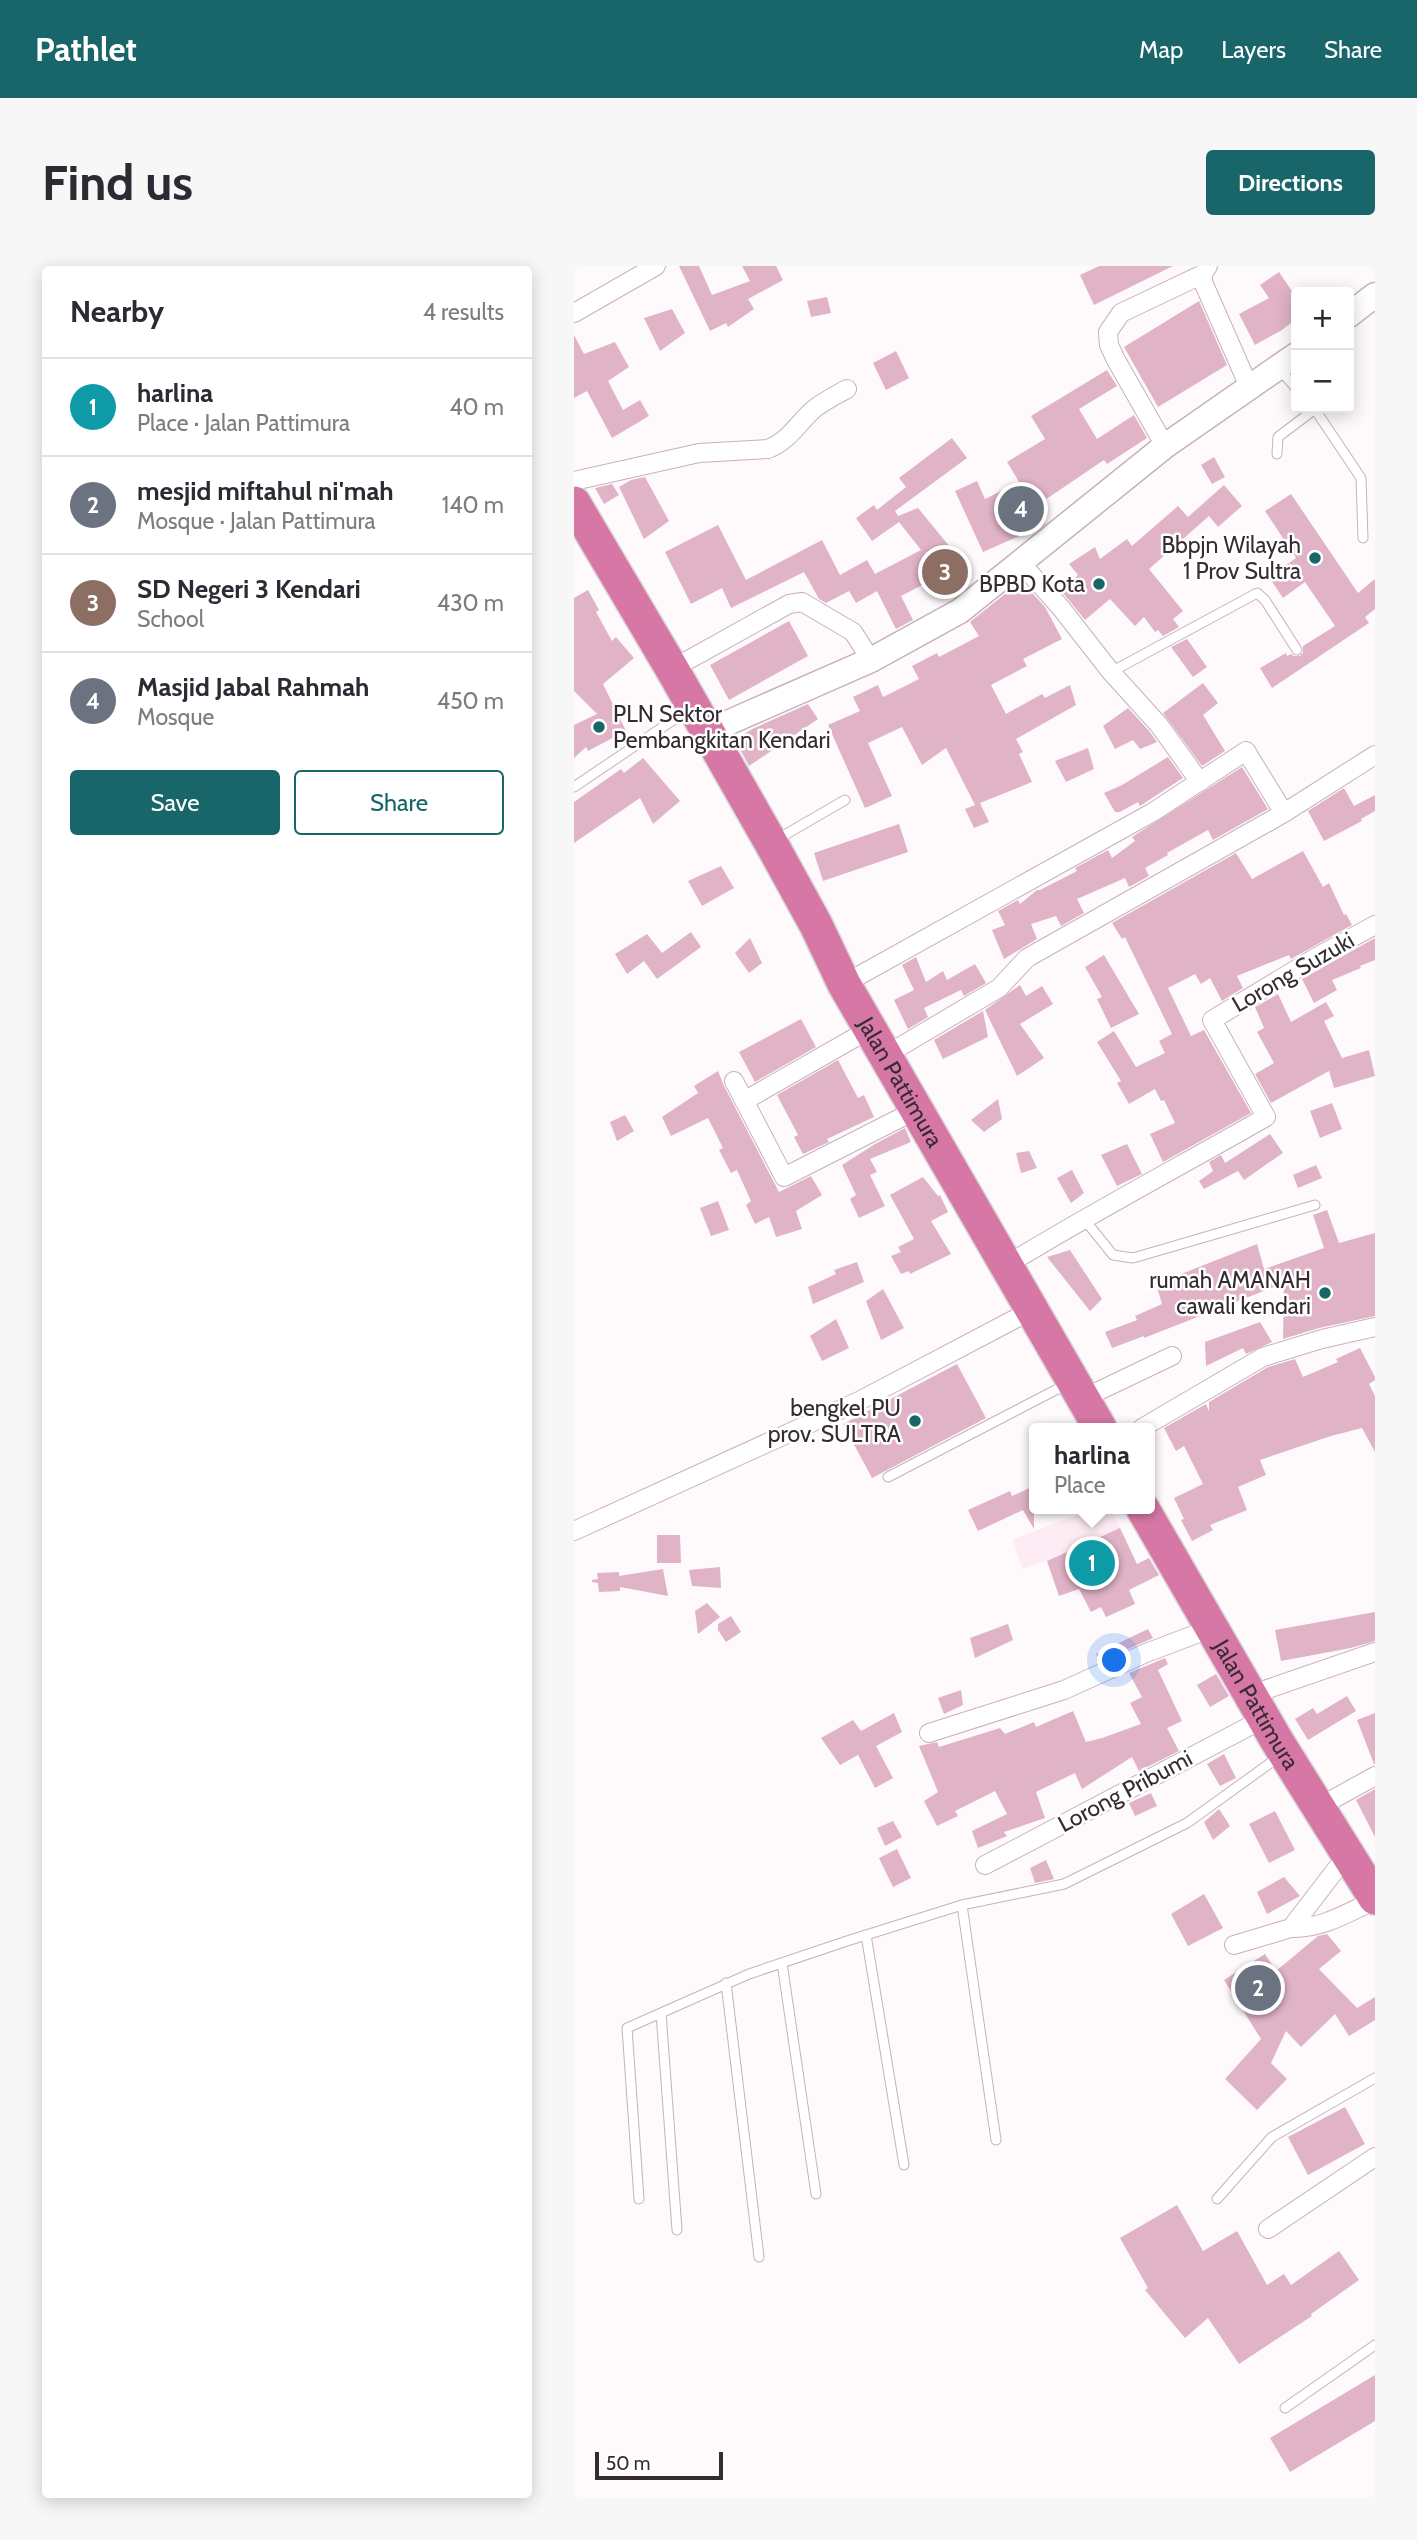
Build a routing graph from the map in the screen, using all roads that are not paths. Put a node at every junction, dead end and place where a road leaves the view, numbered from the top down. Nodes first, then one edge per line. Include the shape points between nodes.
1 (656, 266) edge
2 (1205, 270) edge
3 (1375, 295) edge
4 (1354, 311) edge
5 (574, 313) edge
6 (1287, 362) edge
7 (847, 389) dead end
8 (1250, 389) junction
9 (1309, 413) edge
10 (1317, 413) edge
11 (1165, 446) junction
12 (1276, 454) dead end
13 (574, 481) edge
14 (574, 503) edge
15 (1363, 538) dead end
16 (1020, 562) junction
17 (1297, 650) dead end
18 (871, 660) junction
19 (672, 669) junction
20 (1111, 672) junction
21 (700, 720) junction
22 (1375, 755) edge
23 (1200, 782) junction
24 (574, 787) edge
25 (845, 800) dead end
26 (1284, 813) junction
27 (771, 843) junction
28 (1375, 925) edge
29 (844, 984) junction
30 (878, 1042) junction
31 (734, 1081) dead end
32 (744, 1101) junction
33 (916, 1110) junction
34 (1315, 1205) dead end
35 (1083, 1218) junction
36 (1005, 1266) junction
37 (1032, 1310) junction
38 (1375, 1327) edge
39 (1172, 1356) dead end
40 (1079, 1389) junction
41 (1097, 1423) edge
42 (1151, 1423) edge
43 (888, 1477) dead end
44 (1146, 1514) edge
45 (574, 1531) edge
46 (1212, 1628) junction
47 (1375, 1652) edge
48 (1258, 1706) junction
49 (929, 1733) dead end
50 (1285, 1753) junction
51 (1375, 1776) edge
52 (1319, 1807) junction
53 (985, 1865) dead end
54 (1366, 1879) edge
55 (962, 1905) junction
56 (1291, 1928) junction
57 (866, 1935) junction
58 (1234, 1945) dead end
59 (782, 1963) junction
60 (726, 1983) junction
61 (661, 2013) junction
62 (1375, 2078) edge
63 (996, 2140) dead end
64 (1375, 2157) edge
65 (904, 2165) dead end
66 (816, 2194) dead end
67 (639, 2199) dead end
68 (1217, 2199) dead end
69 (1268, 2229) dead end
70 (677, 2230) dead end
71 (759, 2257) dead end
72 (1375, 2345) edge
73 (1285, 2408) dead end

1 - 5 street
2 - 8 street via 1203,282
2 - 11 street via 1121,313 1108,332 1116,360
3 - 4 main road
6 - 8 main road
7 - 13 street via 814,409 792,434 768,449 699,453
8 - 11 main road
9 - 12 lane via 1278,437
10 - 15 lane via 1361,478
11 - 16 main road
14 - 19 highway, Jalan Pattimura
16 - 18 main road via 960,611
16 - 20 street
17 - 20 lane via 1257,593
18 - 19 street via 853,632 802,602 789,604
18 - 21 main road
19 - 21 highway, Jalan Pattimura
20 - 23 street
21 - 24 lane
21 - 27 highway, Jalan Pattimura
22 - 26 street
23 - 26 street via 1246,751
23 - 29 street
25 - 27 lane
26 - 30 street via 1027,958 999,988
27 - 29 highway, Jalan Pattimura
28 - 35 street, Lorong Suzuki via 1212,1020 1266,1117
29 - 30 highway, Jalan Pattimura
30 - 32 street
30 - 33 highway, Jalan Pattimura
31 - 32 street
32 - 33 street via 784,1177
33 - 36 highway, Jalan Pattimura
34 - 35 lane via 1133,1258 1113,1255
35 - 36 street
36 - 37 highway, Jalan Pattimura
37 - 40 highway, Jalan Pattimura
37 - 45 street via 859,1401
38 - 42 street via 1263,1357
39 - 40 street
40 - 41 highway, Jalan Pattimura
40 - 43 lane
44 - 46 highway, Jalan Pattimura
46 - 48 highway, Jalan Pattimura
46 - 49 street via 1064,1690
47 - 48 street, Lorong Pribumi
48 - 50 highway, Jalan Pattimura
48 - 53 street, Lorong Pribumi
50 - 52 highway, Jalan Pattimura
50 - 55 lane via 1186,1823 1064,1884
51 - 52 street
52 - 54 highway, Jalan Pattimura
54 - 56 street
54 - 56 street via 1321,1926
55 - 57 lane
55 - 63 lane
56 - 58 street
57 - 59 lane
57 - 65 lane
59 - 60 lane
59 - 66 lane
60 - 61 lane
60 - 71 lane
61 - 67 lane via 627,2028
61 - 70 lane
62 - 68 lane via 1272,2137
64 - 69 street
72 - 73 lane

